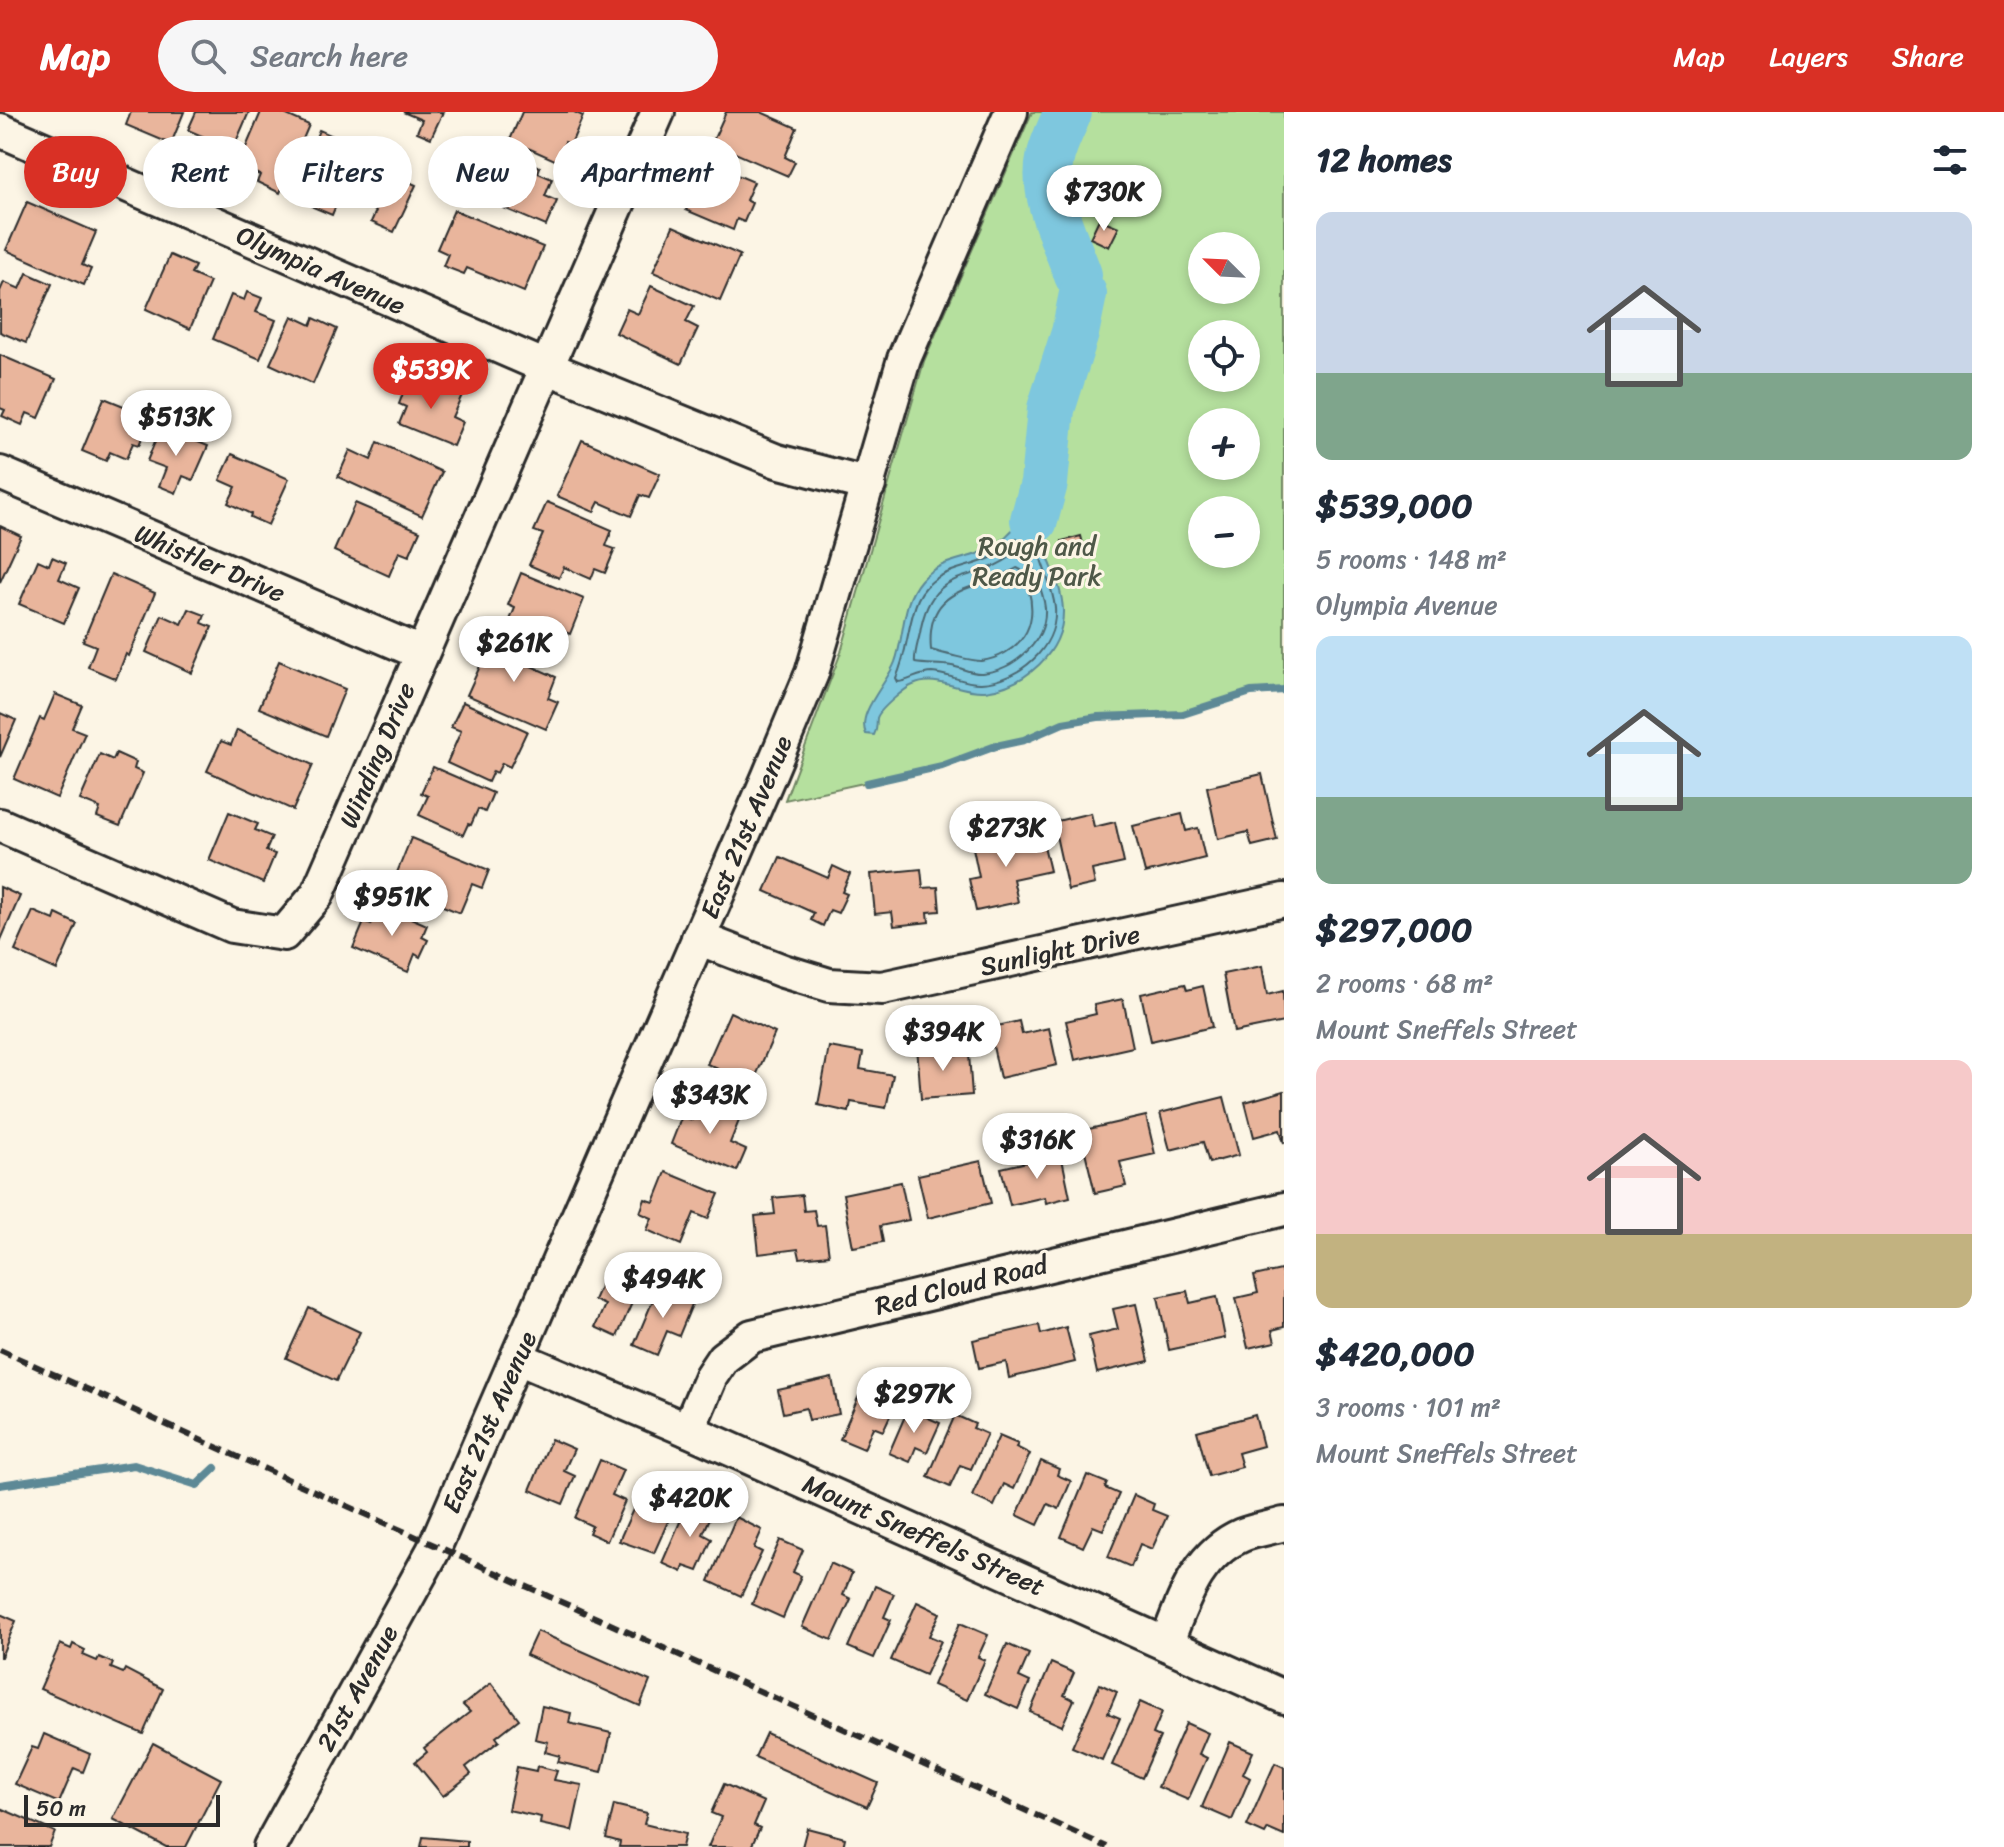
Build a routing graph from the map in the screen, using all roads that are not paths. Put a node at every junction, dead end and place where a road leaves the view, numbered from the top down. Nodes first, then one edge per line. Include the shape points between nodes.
1 (6, 112) edge
2 (658, 112) edge
3 (1011, 112) edge
4 (0, 128) edge
5 (546, 367) junction
6 (0, 473) edge
7 (869, 485) junction
8 (421, 653) junction
9 (0, 825) edge
10 (1284, 900) edge
11 (698, 938) junction
12 (1284, 1209) edge
13 (518, 1358) junction
14 (688, 1430) junction
15 (1284, 1524) edge
16 (443, 1527) joint
17 (1166, 1644) junction
18 (1284, 1697) edge
19 (270, 1847) edge

1 - 4 street
2 - 5 street, Winding Drive
3 - 7 street, East 21st Avenue via 904,359
4 - 5 street, Olympia Avenue
5 - 7 street, Olympia Avenue via 777,461
5 - 8 street, Winding Drive
6 - 8 street, Whistler Drive
7 - 11 street, East 21st Avenue via 812,673
8 - 9 street, Winding Drive via 317,895 284,934 232,926
10 - 11 street, Sunlight Drive via 882,988 829,985
11 - 13 street, East 21st Avenue
12 - 14 street, Red Cloud Road via 752,1336 723,1358
13 - 14 street, Mount Sneffels Street
13 - 16 street, East 21st Avenue
14 - 17 street, Mount Sneffels Street
15 - 17 street via 1242,1535 1213,1553 1192,1580
16 - 19 street, 21st Avenue
17 - 18 street, Mount Sneffels Street

